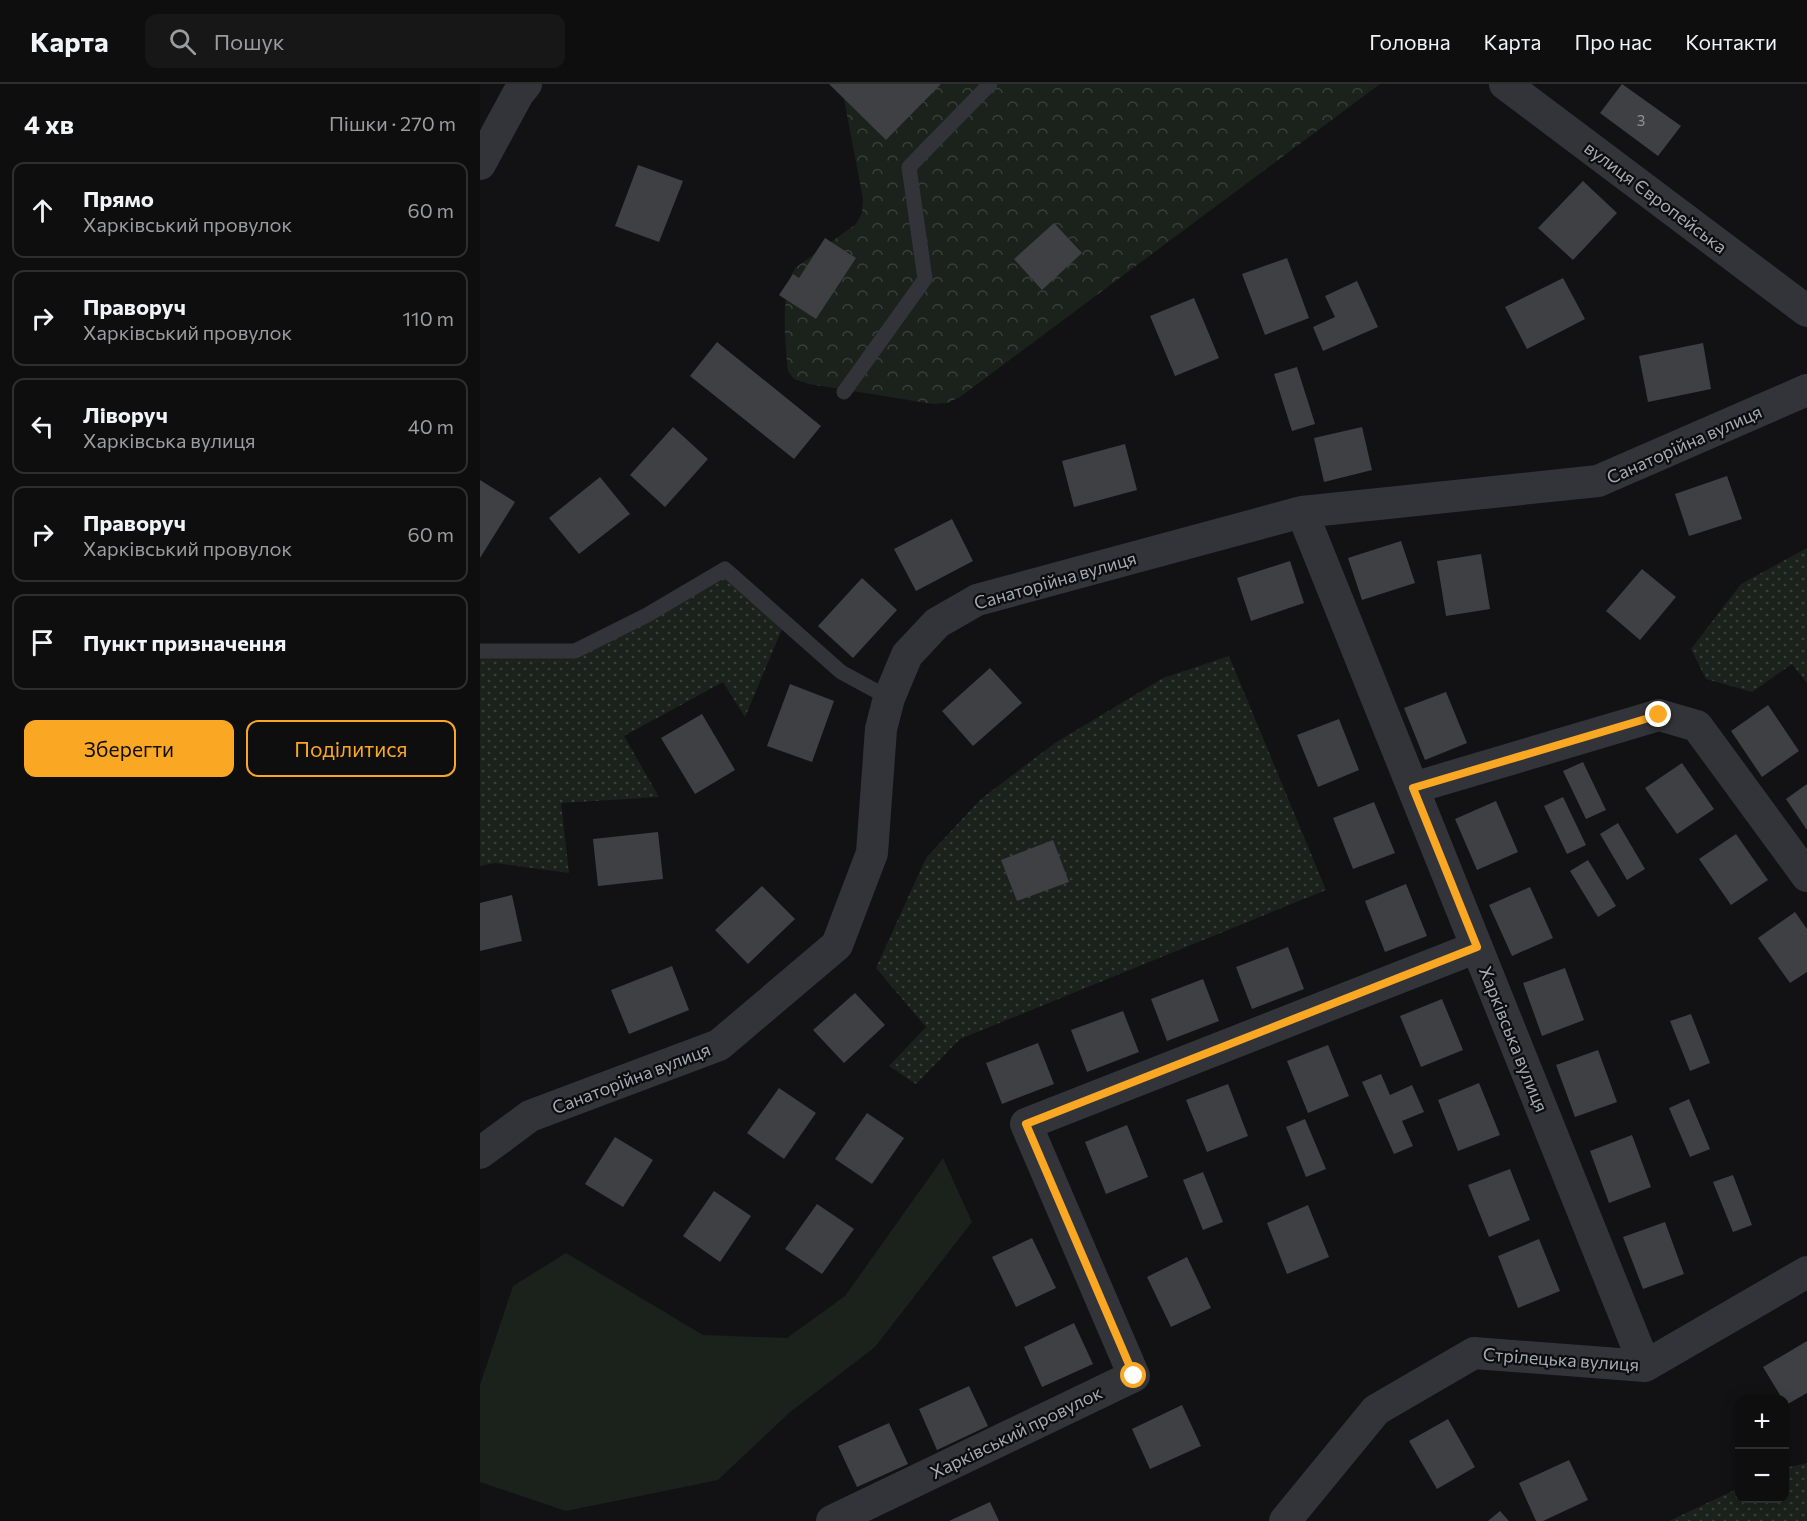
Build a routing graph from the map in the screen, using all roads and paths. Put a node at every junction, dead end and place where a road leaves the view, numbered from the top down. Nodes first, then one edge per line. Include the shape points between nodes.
1 (526, 84) edge
2 (990, 84) edge
3 (1505, 84) edge
4 (480, 164) edge
5 (1807, 311) edge
6 (1807, 390) edge
7 (844, 392) dead end
8 (1302, 512) junction
9 (480, 651) edge
10 (889, 698) junction
11 (1413, 788) junction
12 (1807, 876) edge
13 (1477, 947) junction
14 (480, 1153) edge
15 (1807, 1272) edge
16 (1646, 1366) junction
17 (832, 1521) edge
18 (1285, 1521) edge

1 - 4 street
2 - 7 lane via 909,167 925,279
3 - 5 street, вулиця Європейська
6 - 8 street, Санаторійна вулиця via 1598,481
8 - 10 street, Санаторійна вулиця via 977,600 937,623 907,655
8 - 11 street, Харківська вулиця
9 - 10 lane via 575,651 725,569 841,672
10 - 14 street, Санаторійна вулиця via 881,729 872,853 837,945 719,1045 530,1116
11 - 12 street via 1659,715 1697,726
11 - 13 street, Харківська вулиця
13 - 16 street, Харківська вулиця
13 - 17 street, Харківський провулок via 1026,1124 1134,1376
15 - 16 street, Стрілецька вулиця
16 - 18 street, Стрілецька вулиця via 1474,1353 1376,1410

